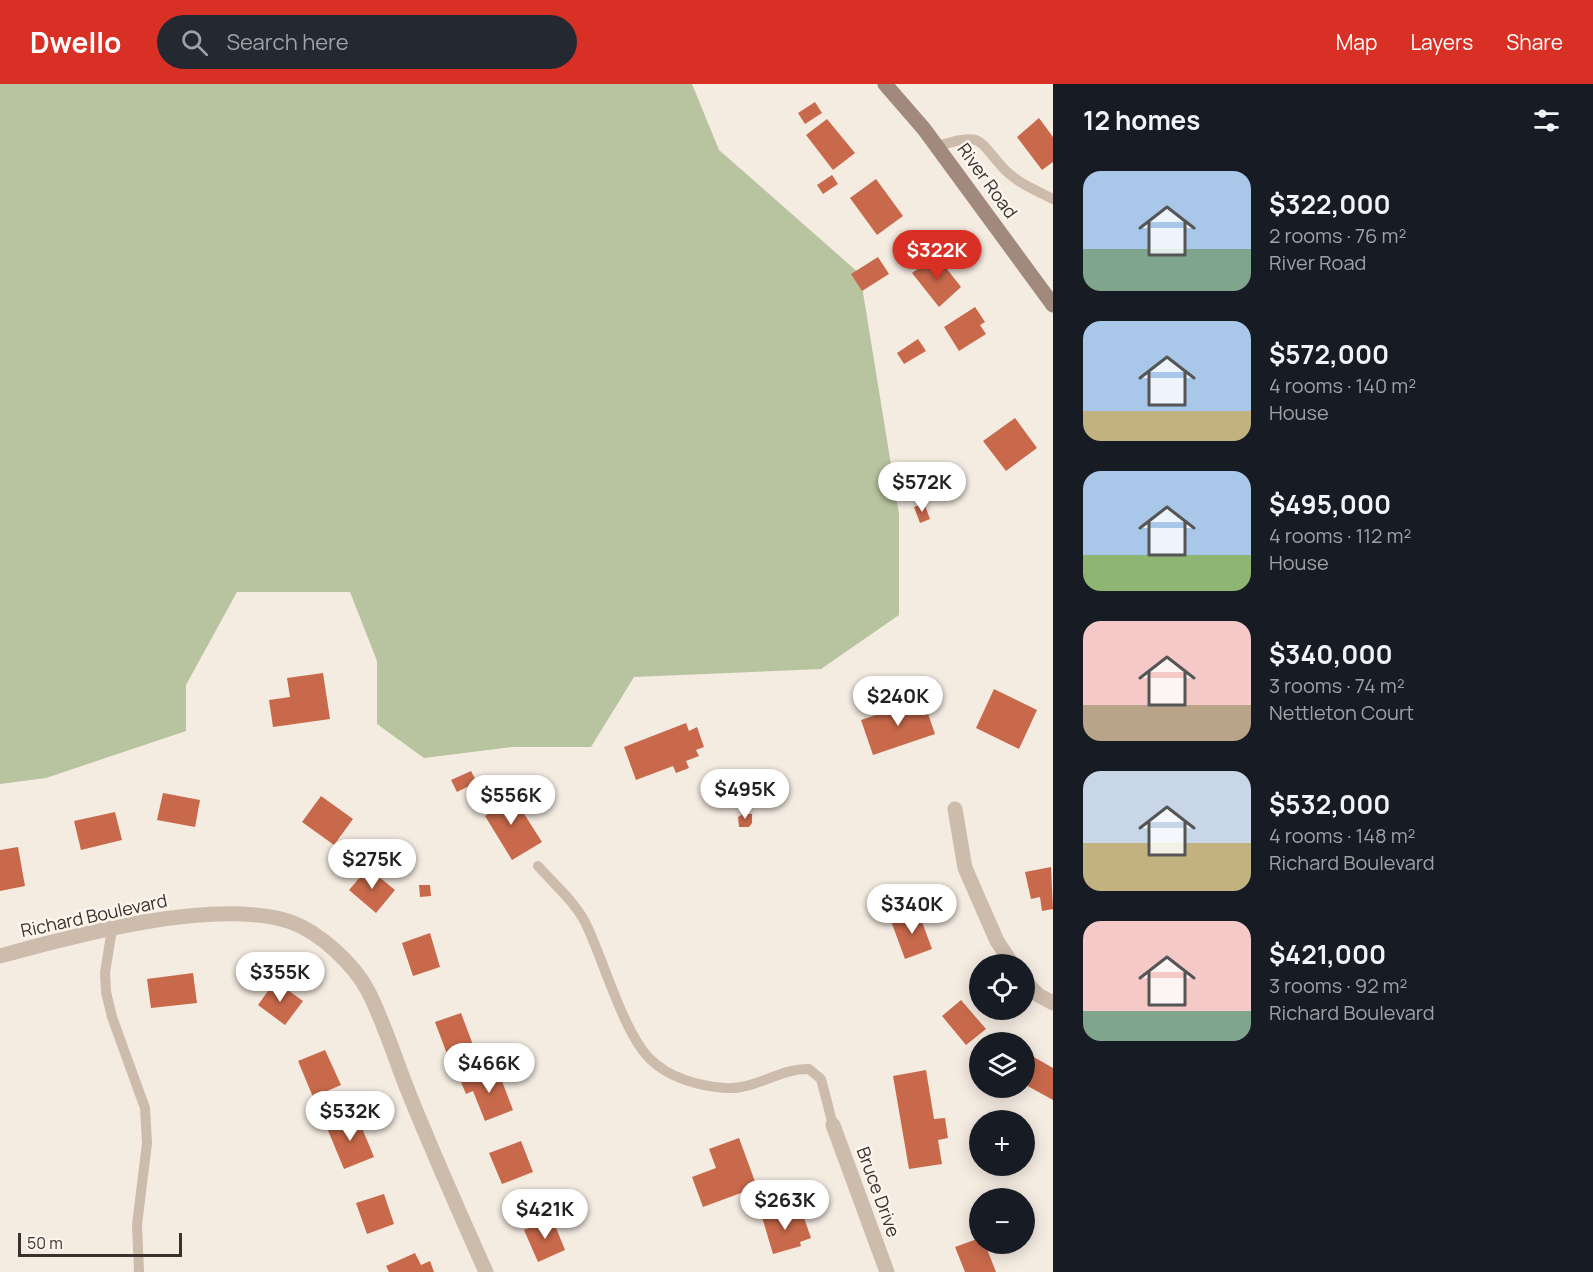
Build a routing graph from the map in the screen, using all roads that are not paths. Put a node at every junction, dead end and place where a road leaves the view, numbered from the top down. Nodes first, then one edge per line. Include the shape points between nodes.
1 (885, 84) edge
2 (937, 146) junction
3 (1053, 199) edge
4 (1053, 305) edge
5 (955, 809) dead end
6 (538, 866) dead end
7 (112, 929) junction
8 (1005, 954) edge
9 (0, 956) edge
10 (1035, 992) edge
11 (1053, 1003) edge
12 (833, 1125) joint
13 (139, 1272) edge
14 (486, 1272) edge
15 (887, 1272) edge

1 - 2 main road, River Road
2 - 3 lane via 975,138 988,147 1006,171
2 - 4 main road, River Road
5 - 8 street via 965,868
6 - 12 lane via 581,915 635,1037 651,1060 671,1075 725,1088 743,1088 791,1071 810,1070 821,1079
7 - 9 street, Richard Boulevard
7 - 13 lane via 106,993 145,1108 147,1143 137,1225
7 - 14 street, Richard Boulevard via 155,920 238,914 291,922 332,946 367,989
10 - 11 street
12 - 15 street, Bruce Drive

